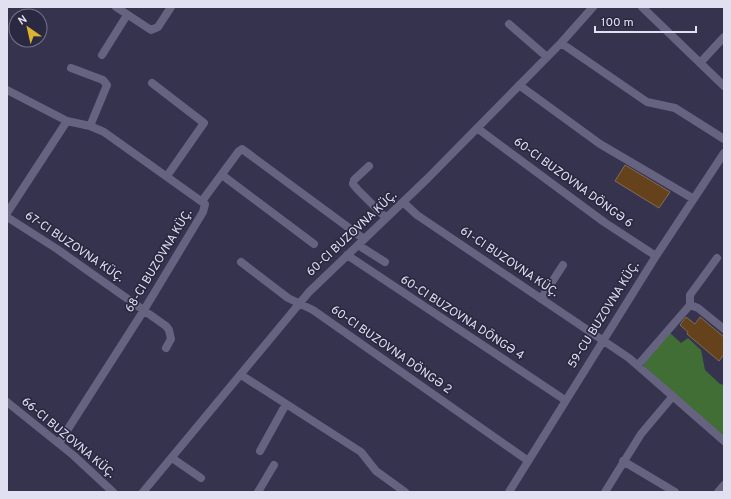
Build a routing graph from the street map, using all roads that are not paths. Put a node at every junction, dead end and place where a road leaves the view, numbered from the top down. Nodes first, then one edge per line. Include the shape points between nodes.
1 (116, 7) edge
2 (171, 7) edge
3 (593, 7) edge
4 (642, 7) edge
5 (127, 15) junction
6 (510, 24) dead end
7 (724, 37) edge
8 (561, 43) junction
9 (102, 55) dead end
10 (547, 57) junction
11 (700, 63) junction
12 (71, 68) dead end
13 (152, 83) dead end
14 (519, 85) junction
15 (724, 86) edge
16 (7, 90) edge
17 (67, 121) junction
18 (90, 126) junction
19 (477, 128) junction
20 (724, 140) edge
21 (724, 153) edge
22 (369, 166) dead end
23 (222, 175) junction
24 (168, 176) junction
25 (692, 198) junction
26 (202, 201) junction
27 (403, 202) junction
28 (7, 213) edge
29 (7, 217) edge
30 (386, 218) junction
31 (361, 242) junction
32 (314, 244) dead end
33 (347, 255) junction
34 (656, 256) junction
35 (717, 258) dead end
36 (241, 262) dead end
37 (385, 262) dead end
38 (563, 266) dead end
39 (541, 299) junction
40 (299, 304) junction
41 (690, 305) junction
42 (144, 310) junction
43 (724, 328) edge
44 (602, 340) junction
45 (166, 348) dead end
46 (638, 365) junction
47 (241, 375) junction
48 (673, 396) junction
49 (565, 400) junction
50 (7, 402) edge
51 (286, 404) junction
52 (724, 441) edge
53 (59, 443) junction
54 (260, 451) dead end
55 (172, 458) junction
56 (527, 460) junction
57 (623, 461) junction
58 (274, 465) dead end
59 (200, 478) dead end
60 (724, 485) edge
61 (113, 492) edge
62 (143, 492) edge
63 (258, 492) edge
64 (405, 492) edge
65 (509, 492) edge
66 (605, 492) edge
67 (675, 492) edge
68 (718, 492) edge

1 - 5 street
2 - 5 street via 155,30 147,28
3 - 8 street
4 - 11 street
5 - 9 street
6 - 10 street
7 - 11 street
8 - 10 street
8 - 20 street via 647,102 675,108
10 - 14 street
11 - 15 street
12 - 18 street via 103,80 106,85
13 - 24 street via 204,123
14 - 19 street
14 - 25 street via 600,144
16 - 17 street, 68-CI BUZOVNA KÜÇ.
17 - 18 street, 68-CI BUZOVNA KÜÇ.
17 - 28 street
18 - 24 street, 68-CI BUZOVNA KÜÇ. via 115,139
19 - 27 street
19 - 34 street via 604,222
21 - 25 street, 59-CU BUZOVNA KÜÇ.
22 - 30 street via 353,184
23 - 26 street
23 - 31 street via 239,151 245,150
23 - 32 street
24 - 26 street, 68-CI BUZOVNA KÜÇ.
25 - 34 street, 59-CU BUZOVNA KÜÇ.
26 - 42 street, 68-CI BUZOVNA KÜÇ. via 205,204 203,212
27 - 30 street
27 - 39 street, 61-CI BUZOVNA KÜÇ. via 417,215
29 - 42 street, 67-CI BUZOVNA KÜÇ.
30 - 31 street
31 - 33 street
31 - 37 street
33 - 40 street
33 - 49 street
34 - 44 street, 59-CU BUZOVNA KÜÇ.
35 - 41 street via 690,295
36 - 40 street
38 - 39 street
39 - 44 street, 61-CI BUZOVNA KÜÇ.
40 - 47 street
40 - 56 street via 309,307
41 - 43 street
41 - 46 street
42 - 45 street, 67-CI BUZOVNA KÜÇ. via 169,330 171,339
42 - 53 street, 68-CI BUZOVNA KÜÇ.
44 - 46 street, 61-CI BUZOVNA KÜÇ.
44 - 49 street, 59-CU BUZOVNA KÜÇ.
46 - 48 street, 61-CI BUZOVNA KÜÇ.
47 - 51 street
47 - 55 street
48 - 52 street, 61-CI BUZOVNA KÜÇ.
48 - 57 street
49 - 56 street, 59-CU BUZOVNA KÜÇ.
50 - 53 street
51 - 54 street
51 - 64 street via 361,452 376,471
53 - 61 street
55 - 59 street
55 - 62 street
56 - 65 street, 59-CU BUZOVNA KÜÇ.
57 - 66 street
57 - 67 street
58 - 63 street
60 - 68 street

